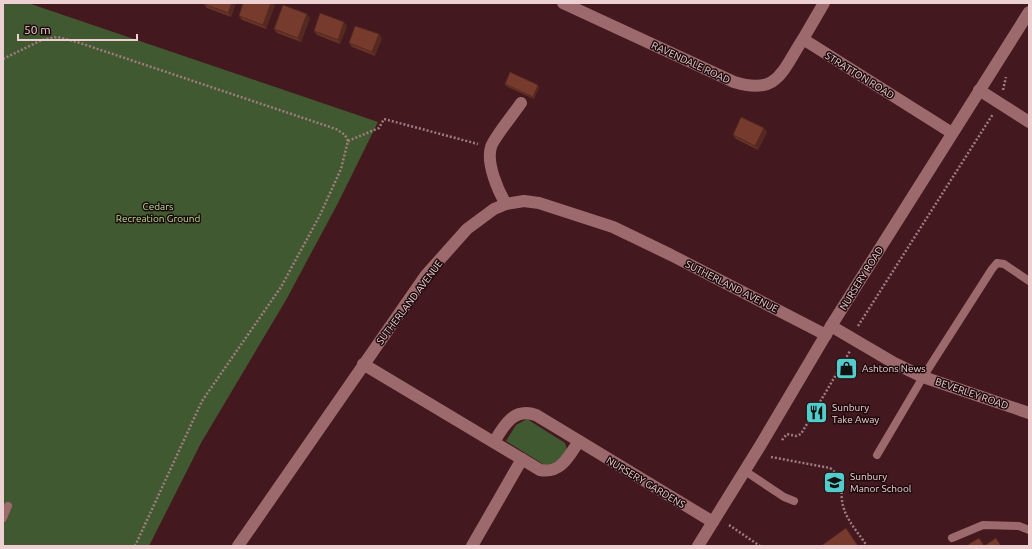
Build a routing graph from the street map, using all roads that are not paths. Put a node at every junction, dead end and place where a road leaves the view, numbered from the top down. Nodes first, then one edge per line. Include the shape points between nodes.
1 (563, 3) edge
2 (824, 3) edge
3 (1029, 12) edge
4 (803, 39) junction
5 (979, 90) junction
6 (521, 103) dead end
7 (1029, 122) edge
8 (952, 133) junction
9 (506, 204) junction
10 (1029, 281) edge
11 (828, 330) junction
12 (363, 364) junction
13 (923, 377) junction
14 (1029, 413) edge
15 (579, 441) junction
16 (494, 442) junction
17 (877, 455) dead end
18 (522, 459) junction
19 (745, 471) junction
20 (794, 500) dead end
21 (8, 506) dead end
22 (3, 518) edge
23 (713, 522) junction
24 (1029, 530) edge
25 (952, 538) dead end
26 (467, 545) edge
27 (238, 546) edge
28 (698, 546) edge

1 - 4 street, RAVENDALE ROAD via 734,82 752,86 765,86 777,78
2 - 4 street
3 - 5 street, NURSERY ROAD
4 - 8 street, STRATTON ROAD
5 - 7 street
5 - 8 street, NURSERY ROAD
6 - 9 street via 491,147 490,164 498,192
8 - 11 street, NURSERY ROAD
9 - 11 street, SUTHERLAND AVENUE via 524,201 539,203 613,227
9 - 12 street, SUTHERLAND AVENUE via 494,209 462,234 426,275
10 - 13 lane via 1004,264 997,263
11 - 13 street, BEVERLEY ROAD via 856,341
11 - 19 street, NURSERY ROAD
12 - 16 street
12 - 27 street, SUTHERLAND AVENUE
13 - 14 street, BEVERLEY ROAD
13 - 17 lane
15 - 16 street, NURSERY GARDENS via 529,413 515,415 508,420
15 - 18 street via 567,459 554,470 540,470
15 - 23 street, NURSERY GARDENS
16 - 18 street
18 - 26 street
19 - 20 lane via 784,497
19 - 23 street, NURSERY ROAD
21 - 22 lane
23 - 28 street, NURSERY ROAD
24 - 25 lane via 1019,526 983,525

